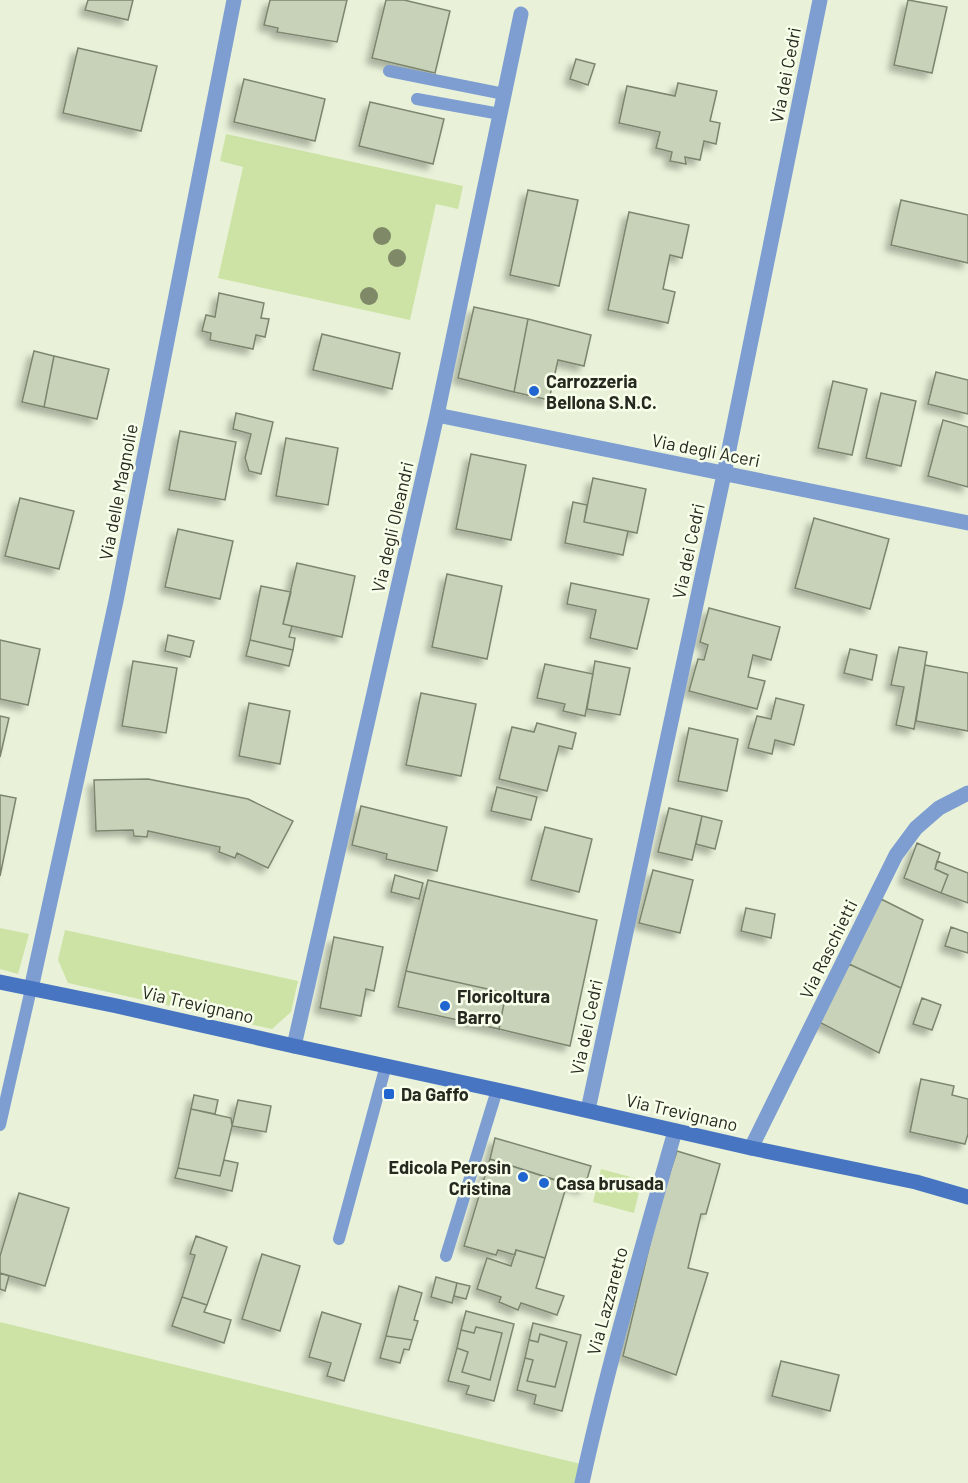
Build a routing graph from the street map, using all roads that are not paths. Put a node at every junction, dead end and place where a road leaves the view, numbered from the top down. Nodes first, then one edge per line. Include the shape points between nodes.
1 (234, 0) edge
2 (820, 0) edge
3 (521, 14) dead end
4 (389, 71) dead end
5 (504, 94) junction
6 (417, 99) dead end
7 (500, 114) junction
8 (437, 416) junction
9 (724, 474) junction
10 (968, 524) edge
11 (968, 793) edge
12 (0, 982) edge
13 (31, 989) junction
14 (294, 1046) junction
15 (386, 1065) junction
16 (497, 1090) junction
17 (588, 1110) junction
18 (0, 1125) edge
19 (675, 1131) junction
20 (751, 1148) junction
21 (968, 1197) edge
22 (339, 1239) dead end
23 (446, 1256) dead end
24 (582, 1483) edge

1 - 13 street, Via delle Magnolie via 116,601
2 - 9 street, Via dei Cedri
3 - 5 street, Via degli Oleandri
4 - 5 lane
5 - 7 street, Via degli Oleandri
6 - 7 lane
7 - 8 street, Via degli Oleandri
8 - 9 street, Via degli Aceri
8 - 14 street, Via degli Oleandri
9 - 10 street, Via degli Aceri
9 - 17 street, Via dei Cedri
11 - 20 street, Via Raschietti via 939,808 916,828 896,855
12 - 13 main road, Via Trevignano
13 - 14 main road, Via Trevignano
13 - 18 lane
14 - 15 main road, Via Trevignano
15 - 16 main road, Via Trevignano
15 - 22 lane
16 - 17 main road, Via Trevignano
16 - 23 lane
17 - 19 main road, Via Trevignano
19 - 20 main road, Via Trevignano
19 - 24 street, Via Lazzaretto via 624,1310
20 - 21 main road, Via Trevignano via 916,1182

